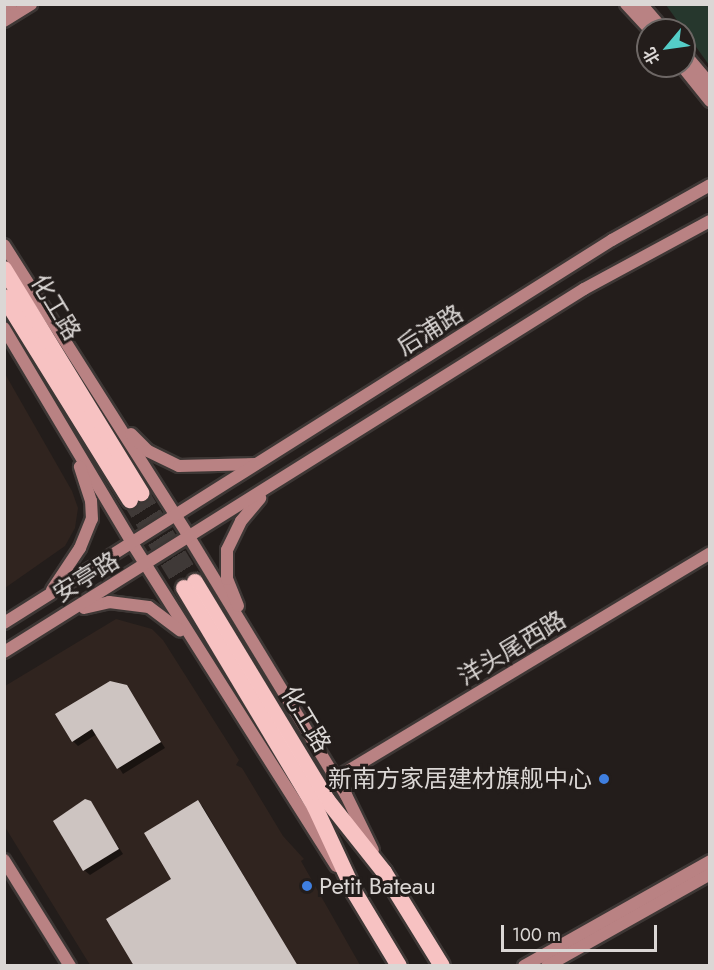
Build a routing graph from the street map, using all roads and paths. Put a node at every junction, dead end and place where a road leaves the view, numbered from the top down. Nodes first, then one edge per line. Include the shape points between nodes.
1 (11, 4) edge
2 (31, 4) edge
3 (626, 4) edge
4 (641, 4) edge
5 (4, 9) edge
6 (639, 18) edge
7 (653, 18) edge
8 (4, 21) edge
9 (696, 67) edge
10 (692, 78) edge
11 (710, 84) edge
12 (710, 101) edge
13 (710, 184) edge
14 (710, 222) edge
15 (4, 245) edge
16 (4, 269) edge
17 (4, 297) edge
18 (4, 328) edge
19 (113, 416) junction
20 (72, 443) junction
21 (260, 464) junction
22 (273, 485) junction
23 (176, 516) junction
24 (189, 537) junction
25 (132, 543) junction
26 (710, 553) edge
27 (145, 565) junction
28 (47, 596) junction
29 (60, 617) junction
30 (4, 622) edge
31 (249, 635) junction
32 (195, 644) junction
33 (4, 652) edge
34 (336, 778) junction
35 (4, 860) edge
36 (710, 861) edge
37 (384, 873) junction
38 (710, 874) edge
39 (355, 893) junction
40 (70, 966) edge
41 (399, 966) edge
42 (442, 966) edge
43 (524, 966) edge
44 (547, 966) edge

1 - 5 main road
2 - 8 main road
3 - 6 main road
4 - 7 main road
9 - 11 main road
10 - 12 main road
13 - 21 main road, 后浦路 via 612,240
14 - 22 main road, 后浦路 via 584,289
15 - 19 main road
16 - 17 highway, 化工路 via 135,497
18 - 20 main road
19 - 21 main road via 148,452 178,466
19 - 23 main road
20 - 25 main road
20 - 28 main road via 91,501 92,519 80,548
21 - 23 main road, 后浦路
22 - 24 main road, 后浦路
22 - 31 main road via 241,521 227,550 227,579
23 - 24 main road
23 - 25 main road, 安亭路
24 - 27 main road, 安亭路
24 - 31 main road
25 - 27 main road
25 - 28 main road, 安亭路
26 - 34 main road, 洋头尾西路
27 - 29 main road, 安亭路
27 - 32 main road
28 - 30 main road, 安亭路
29 - 32 main road via 93,604 129,603 149,607
29 - 33 main road, 安亭路
31 - 34 main road
32 - 39 main road
34 - 37 main road
35 - 40 main road
36 - 43 main road
37 - 39 highway, 化工路 via 327,800 190,585 315,807
37 - 42 highway, 化工路
38 - 44 main road
39 - 41 highway, 化工路

